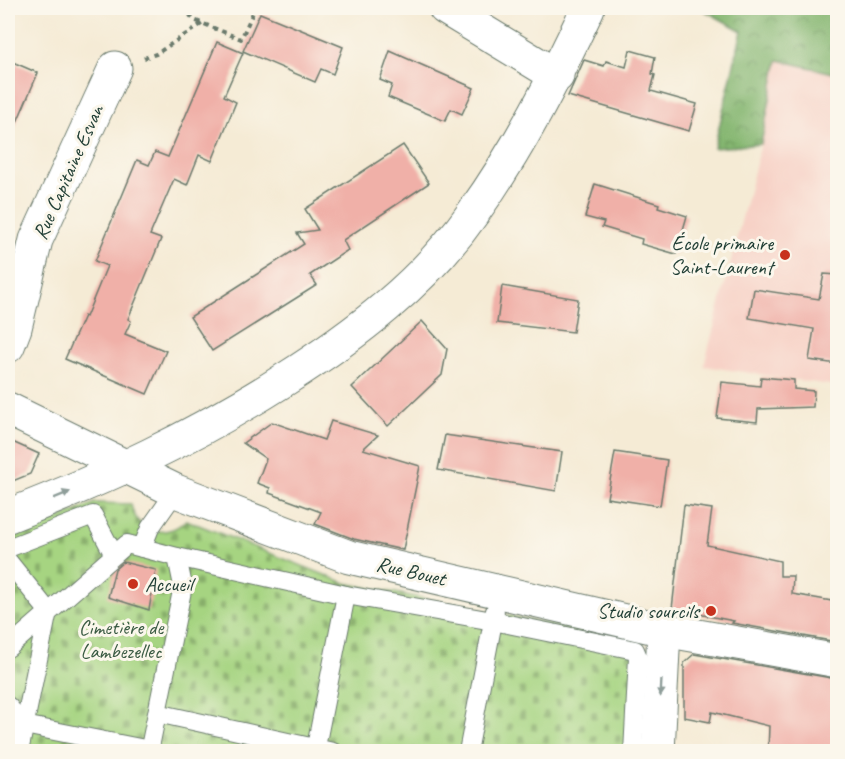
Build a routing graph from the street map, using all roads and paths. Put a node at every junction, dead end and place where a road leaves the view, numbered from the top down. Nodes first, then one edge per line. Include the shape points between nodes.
1 (184, 8) edge
2 (255, 8) edge
3 (445, 8) edge
4 (588, 8) edge
5 (203, 23) junction
6 (115, 68) joint
7 (556, 76) junction
8 (8, 346) edge
9 (8, 409) edge
10 (128, 467) junction
11 (176, 490) junction
12 (8, 516) edge
13 (8, 548) edge
14 (142, 548) junction
15 (114, 555) junction
16 (177, 557) junction
17 (8, 561) edge
18 (346, 595) junction
19 (496, 606) junction
20 (48, 611) junction
21 (664, 630) junction
22 (8, 648) edge
23 (837, 662) edge
24 (8, 706) edge
25 (157, 713) junction
26 (24, 725) junction
27 (321, 750) edge
28 (149, 751) edge
29 (19, 752) edge
30 (468, 752) edge
31 (633, 752) edge
32 (658, 752) edge

1 - 5 path via 194,20
2 - 5 path via 241,39
3 - 7 street
4 - 7 street
5 - 6 path via 156,54
6 - 8 street, Rue Capitaine Esvan via 36,240
7 - 10 street via 473,214 426,269 369,323 237,410
9 - 10 street, Rue Bouet
10 - 11 street, Rue Bouet
12 -> 10 street
11 - 14 lane via 150,528
11 - 19 street, Rue Bouet via 349,557
13 - 15 lane via 93,515
14 - 15 lane via 127,544
14 - 16 lane
15 - 20 lane
16 - 18 lane
16 - 25 lane via 183,586
17 - 20 lane
18 - 19 lane
18 - 27 lane
19 - 21 street, Rue Bouet
19 - 30 lane
19 - 31 lane via 635,650 638,657
20 - 22 lane
20 - 26 lane
21 - 23 street, Rue Bouet
21 -> 32 street
24 - 26 lane
25 - 27 lane
25 - 28 lane
26 - 28 lane
26 - 29 lane

